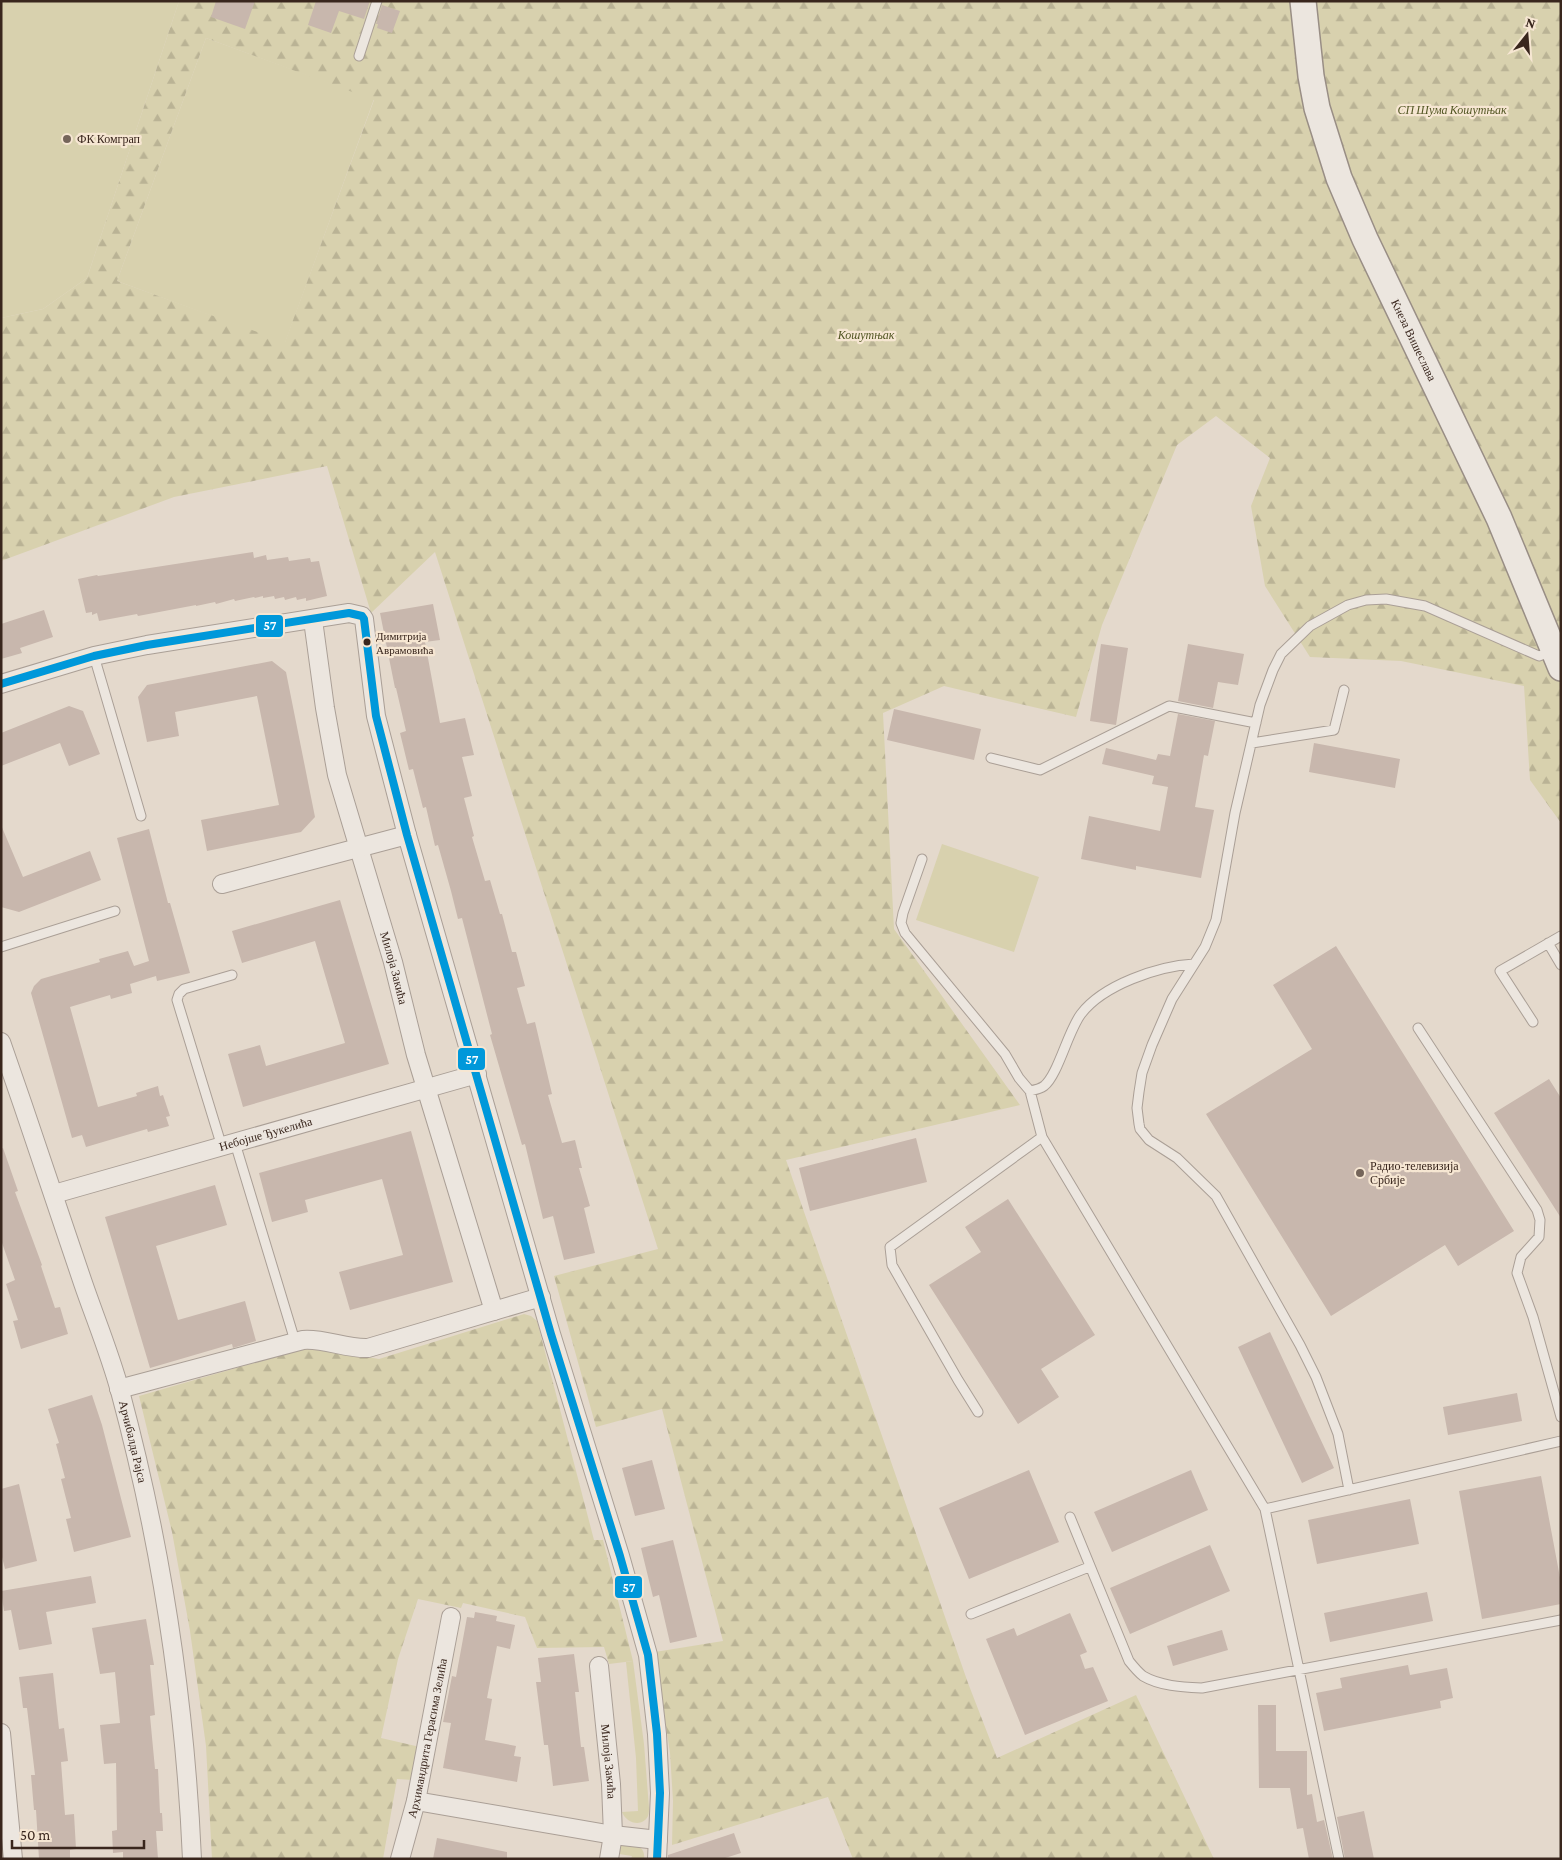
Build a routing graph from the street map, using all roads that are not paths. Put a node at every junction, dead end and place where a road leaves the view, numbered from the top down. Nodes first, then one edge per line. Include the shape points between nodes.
1 (377, 1) edge
2 (1303, 1) edge
3 (359, 56) dead end
4 (313, 620) junction
5 (94, 656) junction
6 (1557, 659) edge
7 (1, 684) edge
8 (1344, 690) dead end
9 (1256, 723) junction
10 (1252, 743) junction
11 (991, 758) dead end
12 (141, 816) dead end
13 (407, 834) junction
14 (359, 848) junction
15 (922, 859) dead end
16 (222, 884) dead end
17 (115, 911) dead end
18 (1561, 936) edge
19 (1548, 943) junction
20 (1, 947) edge
21 (1194, 964) junction
22 (1561, 965) edge
23 (232, 975) dead end
24 (1533, 1022) dead end
25 (1418, 1028) dead end
26 (1, 1042) edge
27 (477, 1074) junction
28 (426, 1088) junction
29 (1030, 1091) junction
30 (1042, 1138) junction
31 (229, 1145) junction
32 (54, 1194) junction
33 (541, 1297) junction
34 (494, 1311) junction
35 (295, 1341) junction
36 (119, 1389) junction
37 (978, 1412) dead end
38 (1561, 1417) edge
39 (1561, 1441) edge
40 (1349, 1490) junction
41 (1265, 1509) junction
42 (1070, 1517) dead end
43 (1089, 1567) junction
44 (971, 1614) dead end
45 (451, 1617) dead end
46 (1561, 1620) edge
47 (599, 1666) dead end
48 (1299, 1670) junction
49 (1, 1733) edge
50 (416, 1801) junction
51 (613, 1835) junction
52 (658, 1840) junction
53 (13, 1859) edge
54 (192, 1859) edge
55 (400, 1859) edge
56 (609, 1859) edge
57 (657, 1859) edge
58 (1339, 1859) edge

1 - 3 lane
2 - 6 main road, Кнеза Вишеслава via 1311,76 1324,133 1339,178 1364,239 1499,518
4 - 5 street
4 - 13 street via 349,613 364,619 376,716
4 - 14 street, Милоја Закића via 337,775
5 - 7 street
5 - 12 lane
6 - 9 lane via 1539,656 1425,606 1386,599 1366,600 1327,615 1310,626 1281,654 1272,670
8 - 10 lane via 1334,730
9 - 10 lane
9 - 11 lane via 1169,706 1040,770
10 - 21 lane via 1235,813 1216,920
13 - 14 street
13 - 27 street
14 - 16 street
14 - 28 street, Милоја Закића
15 - 29 lane via 903,913 901,923 905,932 1005,1054
17 - 20 lane
18 - 19 lane
19 - 22 lane
19 - 24 lane via 1500,971
21 - 29 lane via 1146,973 1121,984 1089,1005 1075,1023 1051,1078 1044,1086
21 - 40 lane via 1162,1020 1142,1073 1137,1108 1140,1129 1216,1196 1316,1377 1338,1434
23 - 31 lane via 184,989 178,1000
25 - 38 lane via 1537,1210 1540,1220 1538,1237 1521,1257 1517,1273 1534,1317
26 - 32 street, Арчибалда Рајса
27 - 28 street, Небојше Ђукелића
27 - 33 street
28 - 31 street, Небојше Ђукелића
28 - 34 street, Милоја Закића
29 - 30 lane
30 - 37 lane via 890,1247 892,1265
30 - 41 lane
31 - 32 street, Небојше Ђукелића
31 - 35 lane
32 - 36 street, Арчибалда Рајса
33 - 34 street
33 - 52 street via 648,1656 657,1734
34 - 35 street via 368,1348 312,1340
35 - 36 street
36 - 54 street, Арчибалда Рајса via 155,1544 174,1659
39 - 40 lane
40 - 41 lane
41 - 48 lane
42 - 43 lane
43 - 44 lane
43 - 48 lane via 1129,1661 1142,1675 1159,1683 1202,1688
45 - 50 street, Архимандрита Герасима Зелића
46 - 48 lane
47 - 51 street, Милоја Закића
48 - 58 lane
49 - 53 street
50 - 51 street
50 - 55 street, Архимандрита Герасима Зелића
51 - 52 street
51 - 56 street, Милоја Закића
52 - 57 street

